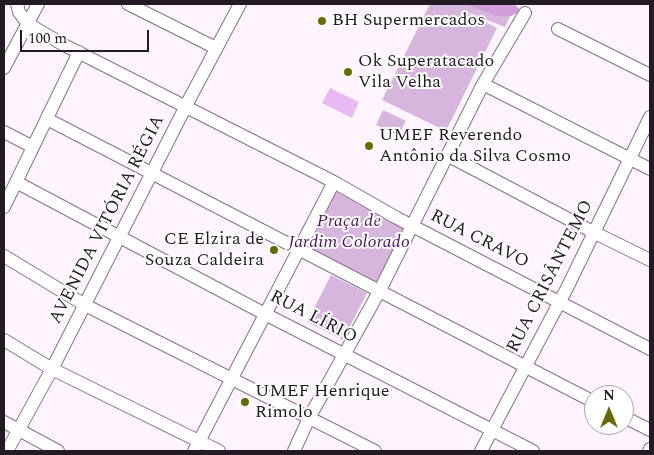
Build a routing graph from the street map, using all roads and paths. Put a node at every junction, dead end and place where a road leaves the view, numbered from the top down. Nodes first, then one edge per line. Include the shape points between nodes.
1 (17, 4) edge
2 (38, 4) edge
3 (128, 4) edge
4 (240, 4) edge
5 (525, 13) dead end
6 (28, 24) junction
7 (558, 29) dead end
8 (216, 48) junction
9 (79, 52) junction
10 (4, 68) edge
11 (650, 75) edge
12 (484, 84) junction
13 (185, 107) junction
14 (650, 117) edge
15 (47, 119) junction
16 (4, 132) edge
17 (33, 147) junction
18 (447, 155) junction
19 (630, 158) junction
20 (650, 169) edge
21 (152, 174) junction
22 (16, 182) junction
23 (334, 182) junction
24 (4, 207) edge
25 (411, 226) junction
26 (593, 232) junction
27 (119, 236) junction
28 (299, 249) junction
29 (4, 256) edge
30 (650, 260) edge
31 (380, 290) junction
32 (558, 302) junction
33 (84, 305) junction
34 (265, 314) junction
35 (4, 340) edge
36 (650, 348) edge
37 (344, 354) junction
38 (525, 367) junction
39 (52, 368) junction
40 (231, 378) junction
41 (584, 397) edge
42 (309, 418) junction
43 (4, 422) edge
44 (634, 422) edge
45 (650, 430) edge
46 (19, 431) junction
47 (492, 431) junction
48 (196, 446) edge
49 (7, 451) edge
50 (58, 451) edge
51 (219, 451) edge
52 (294, 451) edge
53 (374, 451) edge
54 (481, 451) edge
55 (533, 451) edge

1 - 6 street
2 - 6 street
3 - 8 street
4 - 8 street, AVENIDA VITÓRIA RÉGIA
5 - 12 street
6 - 9 street, RUA CRAVO
6 - 10 street
7 - 11 street
8 - 13 street, AVENIDA VITÓRIA RÉGIA
9 - 13 street, RUA CRAVO
9 - 15 street
12 - 18 street
12 - 19 street
13 - 21 street, AVENIDA VITÓRIA RÉGIA
13 - 23 street, RUA CRAVO
14 - 19 street, RUA CRISÂNTEMO
15 - 17 street
15 - 21 street
16 - 17 street
17 - 22 street
18 - 25 street
18 - 26 street
19 - 20 street
19 - 26 street, RUA CRISÂNTEMO
21 - 27 street, AVENIDA VITÓRIA RÉGIA
21 - 28 street
22 - 24 street
22 - 27 street, RUA LÍRIO
23 - 25 street, RUA CRAVO
23 - 28 street
25 - 31 street
25 - 32 street, RUA CRAVO
26 - 30 street
26 - 32 street, RUA CRISÂNTEMO
27 - 33 street, AVENIDA VITÓRIA RÉGIA
27 - 34 street, RUA LÍRIO
28 - 31 street
28 - 34 street
29 - 33 street
31 - 37 street
31 - 38 street
32 - 36 street, RUA CRAVO
32 - 38 street, RUA CRISÂNTEMO
33 - 39 street, AVENIDA VITÓRIA RÉGIA
33 - 40 street
34 - 37 street, RUA LÍRIO
34 - 40 street
35 - 39 street
37 - 42 street
37 - 47 street, RUA LÍRIO
38 - 41 street
38 - 47 street, RUA CRISÂNTEMO
39 - 46 street, AVENIDA VITÓRIA RÉGIA
39 - 48 street
40 - 42 street
40 - 48 street
42 - 52 street
42 - 53 street
43 - 46 street
44 - 45 street
46 - 49 street, AVENIDA VITÓRIA RÉGIA
46 - 50 street
47 - 54 street, RUA CRISÂNTEMO
47 - 55 street, RUA LÍRIO
48 - 51 street

